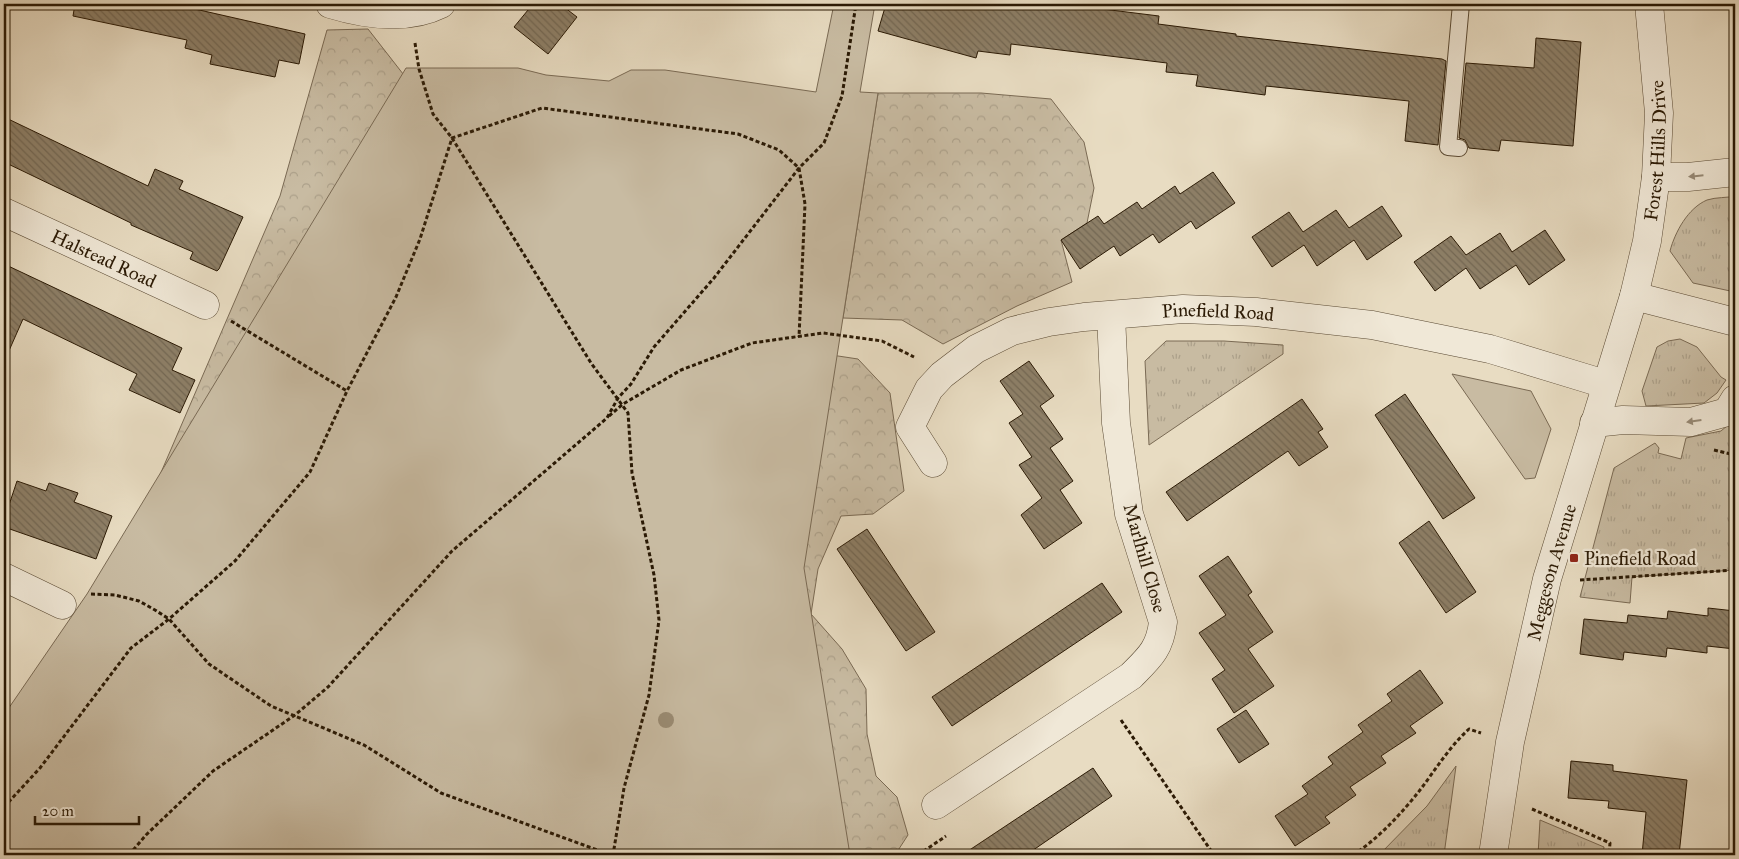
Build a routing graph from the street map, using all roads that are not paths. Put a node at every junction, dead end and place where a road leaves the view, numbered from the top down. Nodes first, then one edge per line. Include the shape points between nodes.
1 (330, 4) edge
2 (441, 4) edge
3 (1461, 4) edge
4 (1650, 4) edge
5 (1459, 148) dead end
6 (1735, 172) edge
7 (1656, 177) junction
8 (4, 212) edge
9 (1634, 296) junction
10 (205, 305) road end
11 (1111, 316) junction
12 (1735, 322) edge
13 (1605, 384) junction
14 (1735, 399) edge
15 (1594, 423) junction
16 (933, 463) dead end
17 (4, 577) edge
18 (51, 599) road end
19 (936, 805) dead end
20 (1493, 855) edge

1 - 2 street via 384,15 428,10
3 - 5 lane via 1448,147
4 - 7 street, Forest Hills Drive via 1658,114
6 -> 7 street
7 - 9 street, Forest Hills Drive via 1647,241
8 - 10 street, Halstead Road
9 - 12 street
9 - 13 street, Meggeson Avenue
11 - 13 street, Pinefield Road via 1183,310 1256,312 1372,325 1490,349
11 - 16 street, Pinefield Road via 1049,322 1012,331 976,350 942,375 930,389 910,427
11 - 19 street, Marlhill Close via 1116,423 1129,514 1164,622 1162,638 1154,654 1131,676
13 - 15 street, Meggeson Avenue
14 -> 15 street via 1727,412 1691,422 1623,420
15 - 20 street, Meggeson Avenue via 1547,579 1510,742
17 - 18 street

